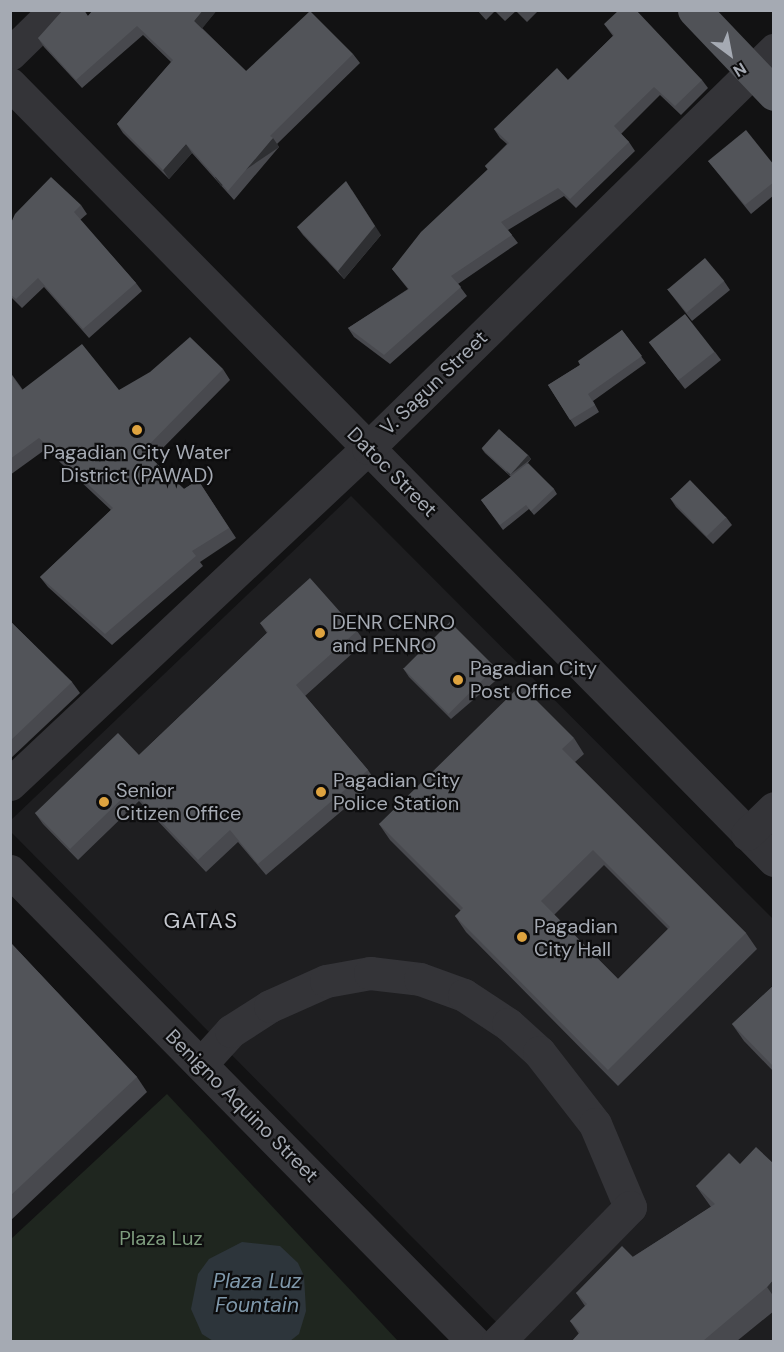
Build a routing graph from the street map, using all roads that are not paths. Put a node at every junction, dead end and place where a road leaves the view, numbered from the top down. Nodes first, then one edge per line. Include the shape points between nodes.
1 (55, 10) edge
2 (694, 10) edge
3 (10, 54) edge
4 (766, 72) edge
5 (10, 84) edge
6 (368, 448) junction
7 (10, 784) edge
8 (774, 808) edge
9 (747, 834) junction
10 (774, 860) edge
11 (10, 871) edge
12 (201, 1064) junction
13 (474, 1341) edge
14 (498, 1341) edge

1 - 3 street
2 - 4 main road
4 - 6 street, V. Sagun Street
5 - 6 street, Datoc Street
6 - 7 street, V. Sagun Street
6 - 9 street, Datoc Street
8 - 9 street
9 - 10 street, Datoc Street
11 - 12 street, Benigno Aquino Street
12 - 13 street, Benigno Aquino Street
12 - 14 street via 231,1031 270,1006 326,981 370,973 420,979 464,995 508,1024 539,1052 596,1124 630,1207

